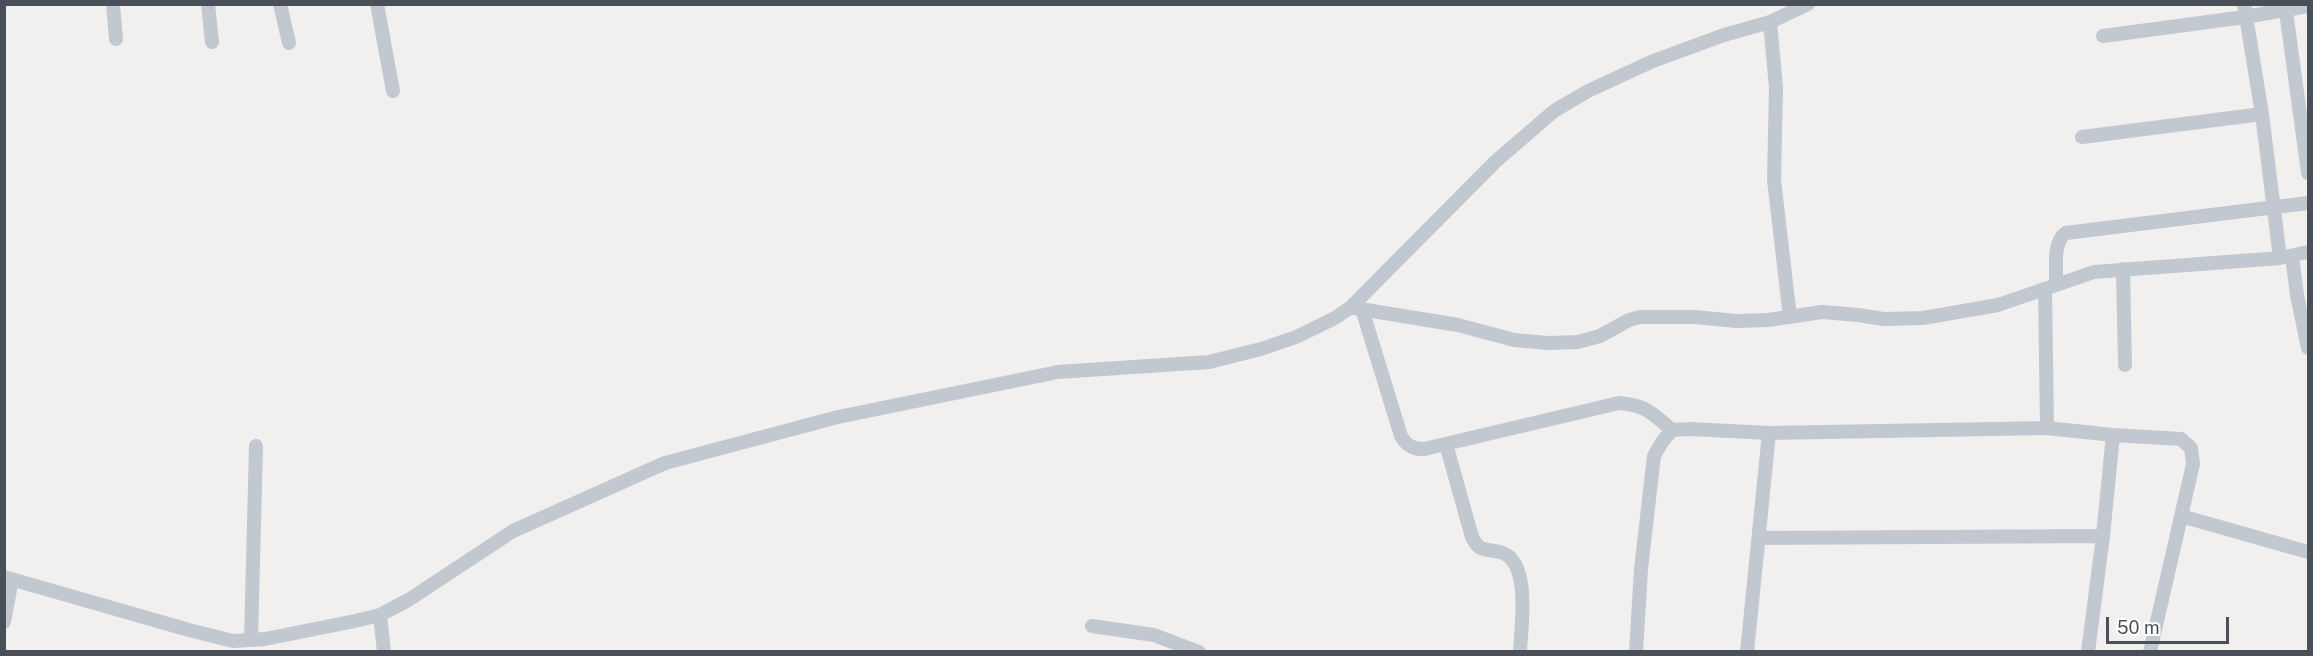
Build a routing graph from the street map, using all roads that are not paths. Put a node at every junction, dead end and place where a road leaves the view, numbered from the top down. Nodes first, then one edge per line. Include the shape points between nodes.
1 (113, 4) edge
2 (208, 4) edge
3 (280, 4) edge
4 (377, 4) edge
5 (1808, 4) edge
6 (2308, 6) edge
7 (2285, 7) edge
8 (1792, 8) edge
9 (2244, 11) edge
10 (1770, 22) junction
11 (2103, 36) dead end
12 (116, 39) dead end
13 (212, 42) dead end
14 (288, 44) dead end
15 (393, 90) dead end
16 (2304, 108) edge
17 (2262, 114) junction
18 (2082, 138) dead end
19 (2308, 173) edge
20 (2308, 203) edge
21 (2274, 207) junction
22 (2308, 252) edge
23 (2286, 257) junction
24 (2123, 270) junction
25 (2050, 288) junction
26 (1356, 308) junction
27 (1790, 317) junction
28 (2308, 348) edge
29 (2125, 365) dead end
30 (2048, 428) junction
31 (1672, 430) junction
32 (1769, 433) junction
33 (2113, 435) junction
34 (1446, 444) junction
35 (256, 446) dead end
36 (2181, 516) junction
37 (2103, 536) junction
38 (1759, 538) junction
39 (2308, 552) edge
40 (8, 578) edge
41 (380, 615) junction
42 (4, 622) edge
43 (1092, 626) dead end
44 (251, 639) junction
45 (384, 651) edge
46 (1199, 651) edge
47 (1520, 651) edge
48 (1636, 651) edge
49 (1748, 651) edge
50 (2088, 651) edge
51 (2150, 651) edge

1 - 12 street
2 - 13 street
3 - 14 street
4 - 15 street
5 - 8 street
6 - 7 street
7 - 9 street
7 - 16 street
8 - 10 street
9 - 11 street
9 - 17 street
10 - 26 street via 1653,61 1554,111 1496,161
10 - 27 street via 1776,88 1774,180
16 - 19 street
17 - 18 street
17 - 21 street
20 - 21 street
21 - 23 street
21 - 25 street via 2066,233 2060,237
22 - 23 street
23 - 24 street
23 - 28 street
24 - 25 street via 2094,272
24 - 29 street
25 - 27 street via 1998,305 1923,318 1884,320 1822,312
25 - 30 street
26 - 27 street via 1458,325 1514,340 1548,343 1591,339 1640,317 1736,321
26 - 34 street via 1406,444 1424,450
26 - 41 street via 1296,337 1209,362 1058,372 838,417 665,463 513,531
30 - 32 street
30 - 33 street
31 - 32 street
31 - 34 street via 1649,410 1619,403
31 - 48 street via 1654,456
32 - 38 street
33 - 36 street via 2181,438 2191,448 2193,464
33 - 37 street
34 - 47 street via 1476,546 1503,553 1516,565 1523,594
35 - 44 street
36 - 39 street
36 - 51 street
37 - 38 street
37 - 50 street
38 - 49 street
40 - 42 street
40 - 44 street via 189,630 233,641
41 - 44 street
41 - 45 street
43 - 46 street via 1154,636

